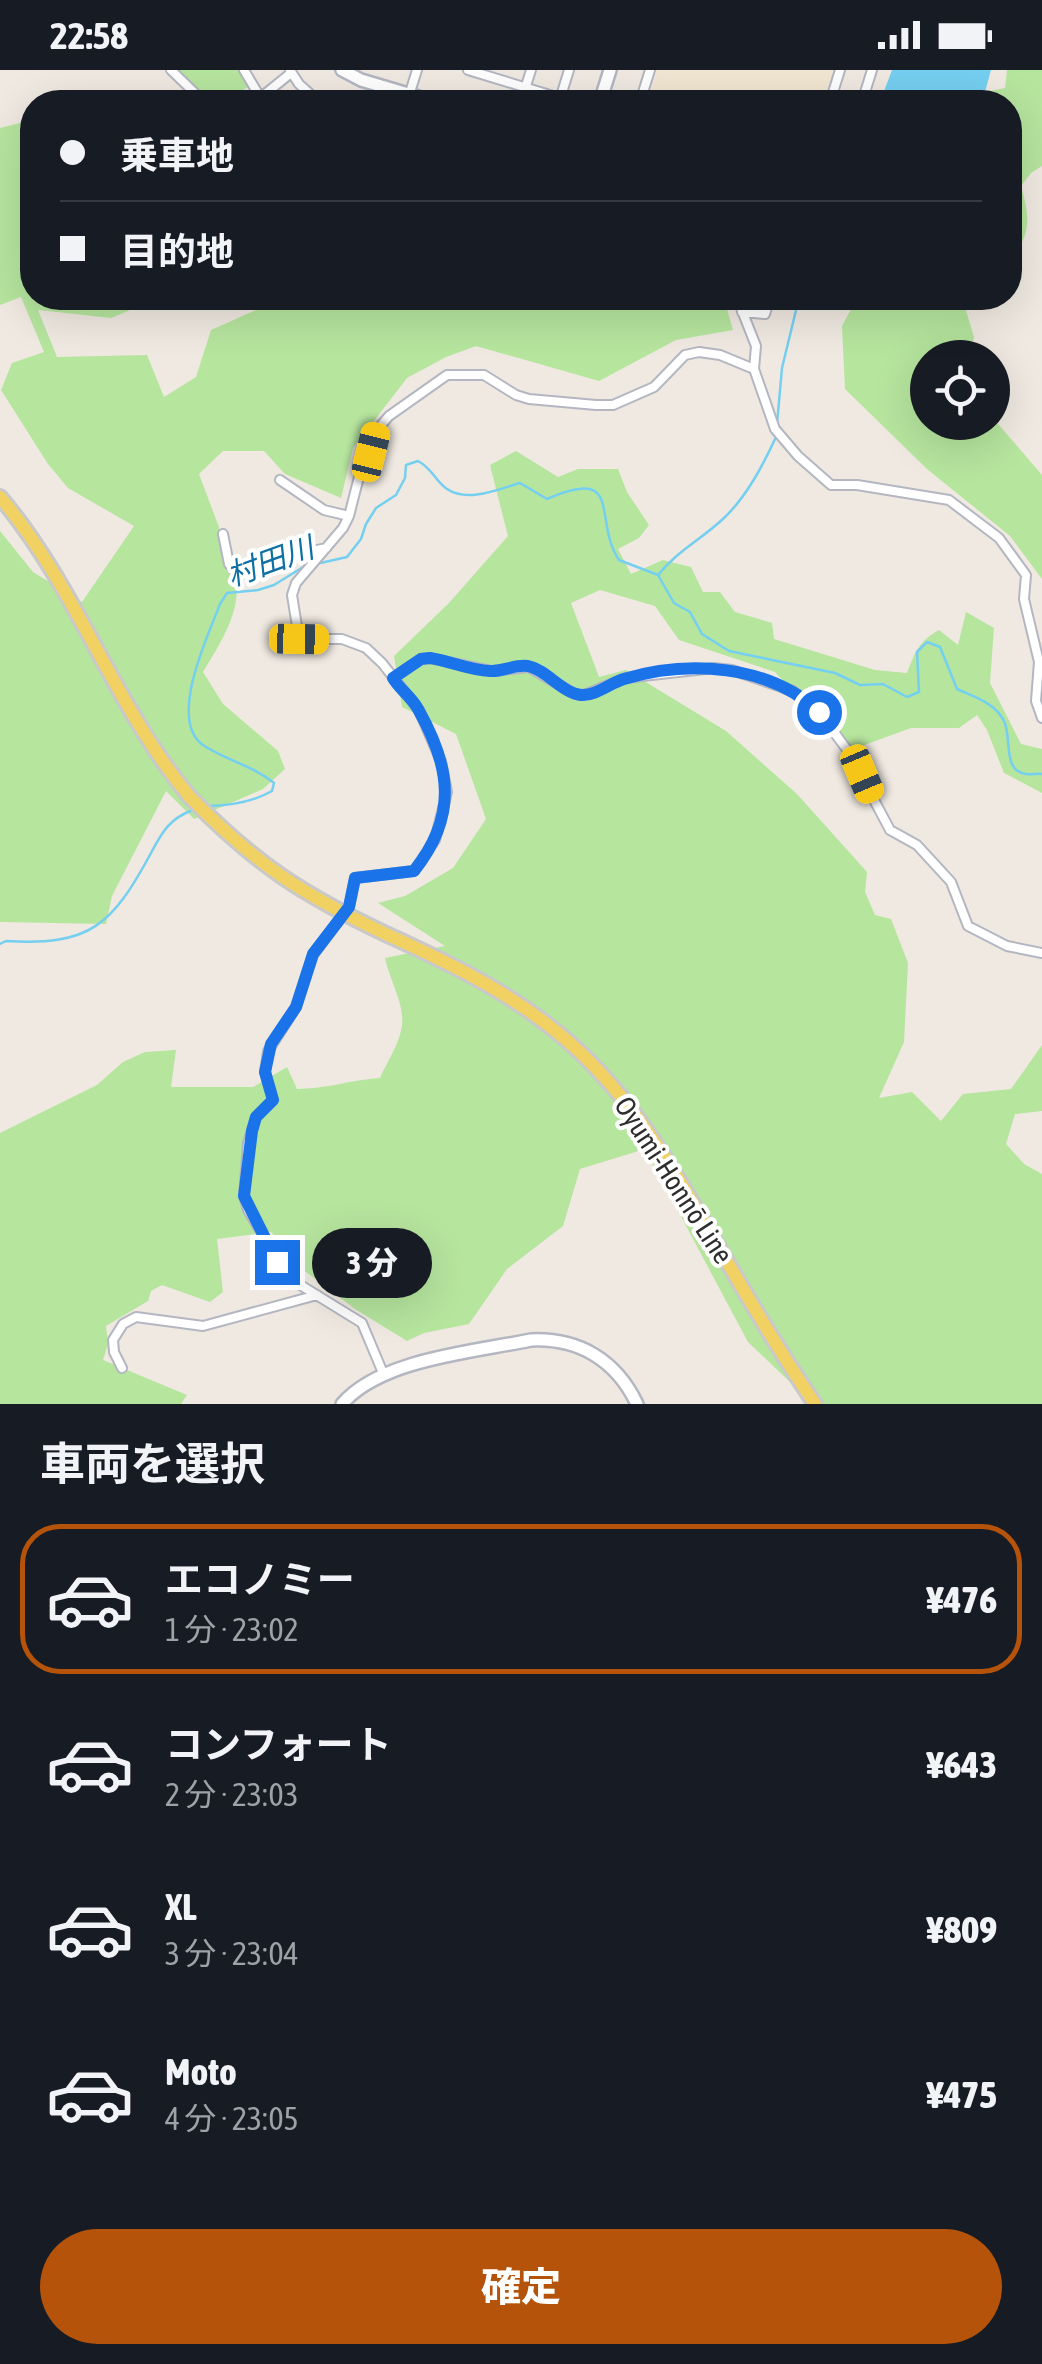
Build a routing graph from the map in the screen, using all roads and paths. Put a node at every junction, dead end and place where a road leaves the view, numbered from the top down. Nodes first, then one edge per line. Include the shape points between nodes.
1 (172, 70) edge
2 (342, 70) edge
3 (468, 70) edge
4 (531, 70) edge
5 (291, 72) edge
6 (492, 74) edge
7 (525, 88) junction
8 (192, 90) edge
9 (272, 90) edge
10 (308, 90) edge
11 (386, 90) edge
12 (532, 90) edge
13 (766, 310) edge
14 (742, 312) joint
15 (754, 369) junction
16 (280, 480) dead end
17 (0, 497) edge
18 (350, 516) junction
19 (223, 534) dead end
20 (324, 550) junction
21 (393, 678) junction
22 (1042, 718) edge
23 (1042, 952) edge
24 (319, 1294) junction
25 (122, 1368) dead end
26 (383, 1373) junction
27 (342, 1404) edge
28 (637, 1404) edge
29 (815, 1404) edge

1 - 8 street
2 - 11 street
3 - 6 street
4 - 7 street
5 - 9 street
5 - 10 street
6 - 7 street
7 - 12 street
13 - 14 street
14 - 15 street via 756,346
15 - 18 street via 720,355 685,355 654,387 596,405 529,399 484,375 447,376 380,424
15 - 22 street via 777,432 831,485 949,500 998,538 1026,575
16 - 18 street via 324,510
17 - 29 main road, Oyumi-Honnō Line, bridge via 46,558 156,754 234,841 337,911 519,1003 611,1084 674,1172
18 - 20 street
19 - 20 street via 238,574 271,570 299,554
20 - 21 street via 292,595 299,639 342,639 366,648
21 - 23 street via 430,658 492,671 529,666 584,695 625,678 697,668 732,670 794,691 848,750 890,830 917,845 951,882 968,926 1008,946
21 - 24 street via 419,710 441,761 448,792 444,814 414,871 355,878 349,907 313,954 296,1007 271,1044 265,1072 273,1100 256,1117 248,1143 248,1210 289,1278
24 - 25 street via 203,1326 136,1317 113,1340
24 - 26 street via 362,1323
26 - 27 street
26 - 28 street via 552,1339 598,1356

